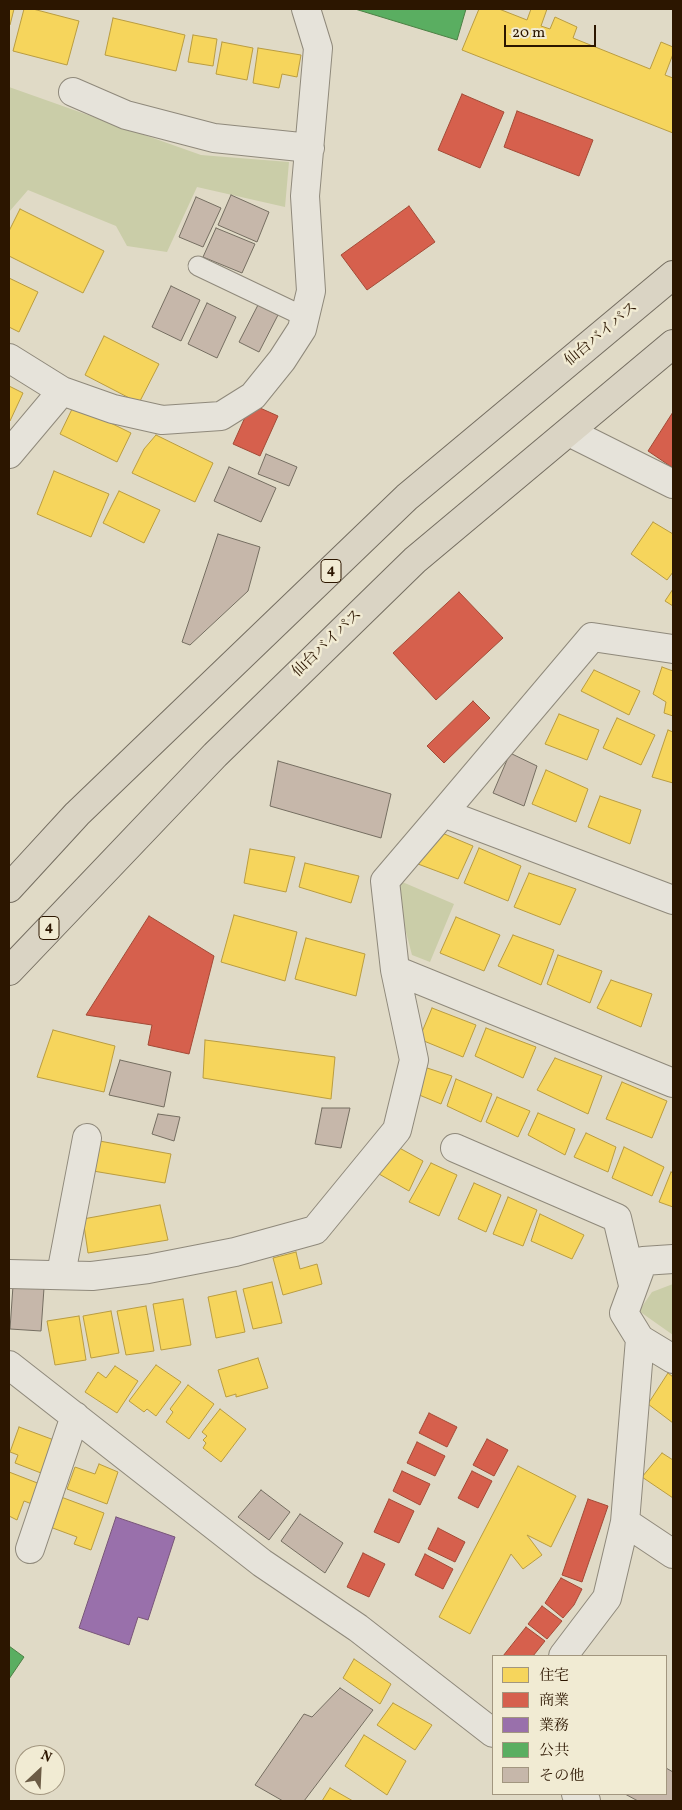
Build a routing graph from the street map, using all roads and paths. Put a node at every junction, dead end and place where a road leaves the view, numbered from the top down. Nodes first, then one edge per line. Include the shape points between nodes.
1 (306, 9) edge
2 (73, 92) dead end
3 (310, 148) junction
4 (198, 266) dead end
5 (673, 275) edge
6 (305, 317) junction
7 (673, 344) edge
8 (9, 358) edge
9 (62, 391) junction
10 (569, 432) junction
11 (9, 454) edge
12 (673, 484) edge
13 (673, 649) edge
14 (443, 813) junction
15 (9, 888) edge
16 (673, 900) edge
17 (395, 970) junction
18 (9, 971) edge
19 (673, 1083) edge
20 (87, 1138) dead end
21 (455, 1148) dead end
22 (673, 1259) edge
23 (9, 1274) edge
24 (61, 1274) junction
25 (633, 1285) junction
26 (640, 1339) junction
27 (673, 1359) edge
28 (9, 1365) edge
29 (75, 1416) junction
30 (625, 1522) junction
31 (30, 1549) dead end
32 (673, 1554) edge
33 (564, 1655) edge
34 (492, 1732) edge

1 - 3 street via 318,48
2 - 3 street via 126,115 214,138
3 - 6 street via 305,215 311,291
4 - 6 lane
5 - 15 highway, 仙台バイパス / 4 via 408,497 77,814
6 - 9 street via 302,330 253,396 221,416 162,420 113,409
7 - 10 highway, 仙台バイパス / 4
8 - 9 street
9 - 11 street
10 - 12 street
10 - 18 highway, 仙台バイパス / 4 via 415,560 215,754
13 - 14 street via 592,637
14 - 16 street
14 - 17 street via 385,882
17 - 19 street
17 - 24 street via 414,1060 397,1130 315,1230 235,1252 148,1269 92,1276
20 - 24 street
21 - 25 street via 617,1218
22 - 25 street via 643,1261
23 - 24 street
25 - 26 street via 624,1313
26 - 27 street
26 - 30 street
28 - 29 street
29 - 31 street
29 - 34 street via 262,1563 358,1628
30 - 32 street
30 - 33 street via 607,1598

